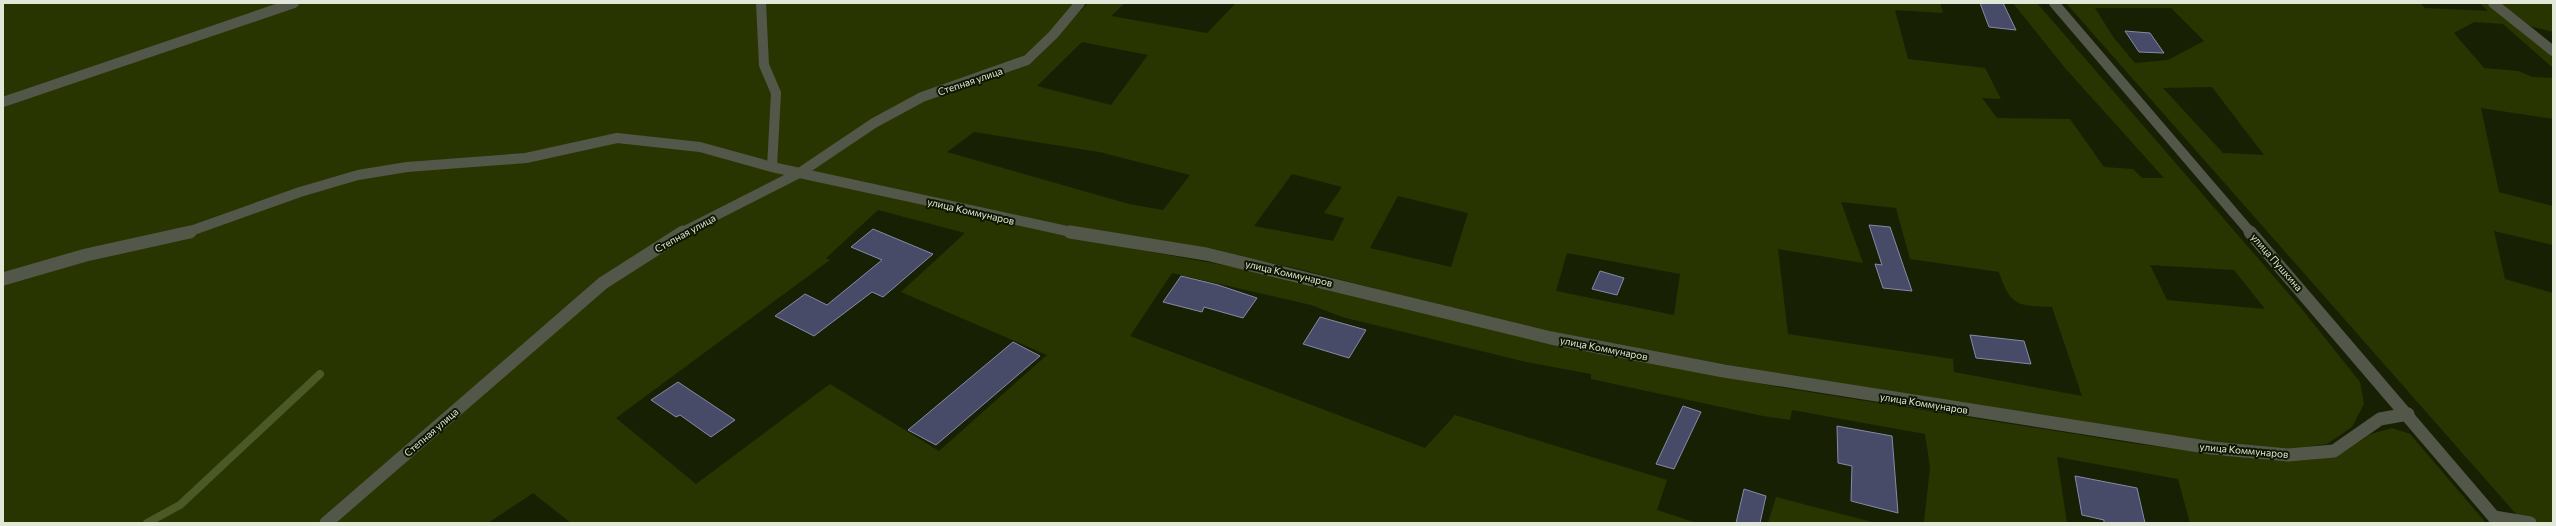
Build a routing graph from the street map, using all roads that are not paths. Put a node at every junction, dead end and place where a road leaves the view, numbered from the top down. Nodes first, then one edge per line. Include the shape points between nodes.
1 (294, 3) edge
2 (761, 3) edge
3 (1080, 3) edge
4 (2054, 3) edge
5 (2493, 3) edge
6 (2552, 48) edge
7 (3, 102) edge
8 (772, 167) junction
9 (801, 172) junction
10 (3, 279) edge
11 (2408, 414) junction
12 (2497, 520) edge
13 (326, 523) edge
14 (2530, 523) edge

1 - 7 street
2 - 8 street via 764,65 776,93
3 - 9 street, Степная улица via 1053,35 1027,60 922,97 874,123
4 - 11 street, улица Пушкина
5 - 6 street
8 - 9 street, улица Коммунаров
8 - 10 street, улица Коммунаров via 700,147 617,138 526,158 407,167 358,175 300,192 194,231 86,256
9 - 11 street, улица Коммунаров via 1044,228 1228,259 1551,338 1724,371 2212,448 2288,455 2334,451 2380,419
9 - 13 street, Степная улица via 671,238 603,283
11 - 12 street, улица Пушкина
12 - 14 street

